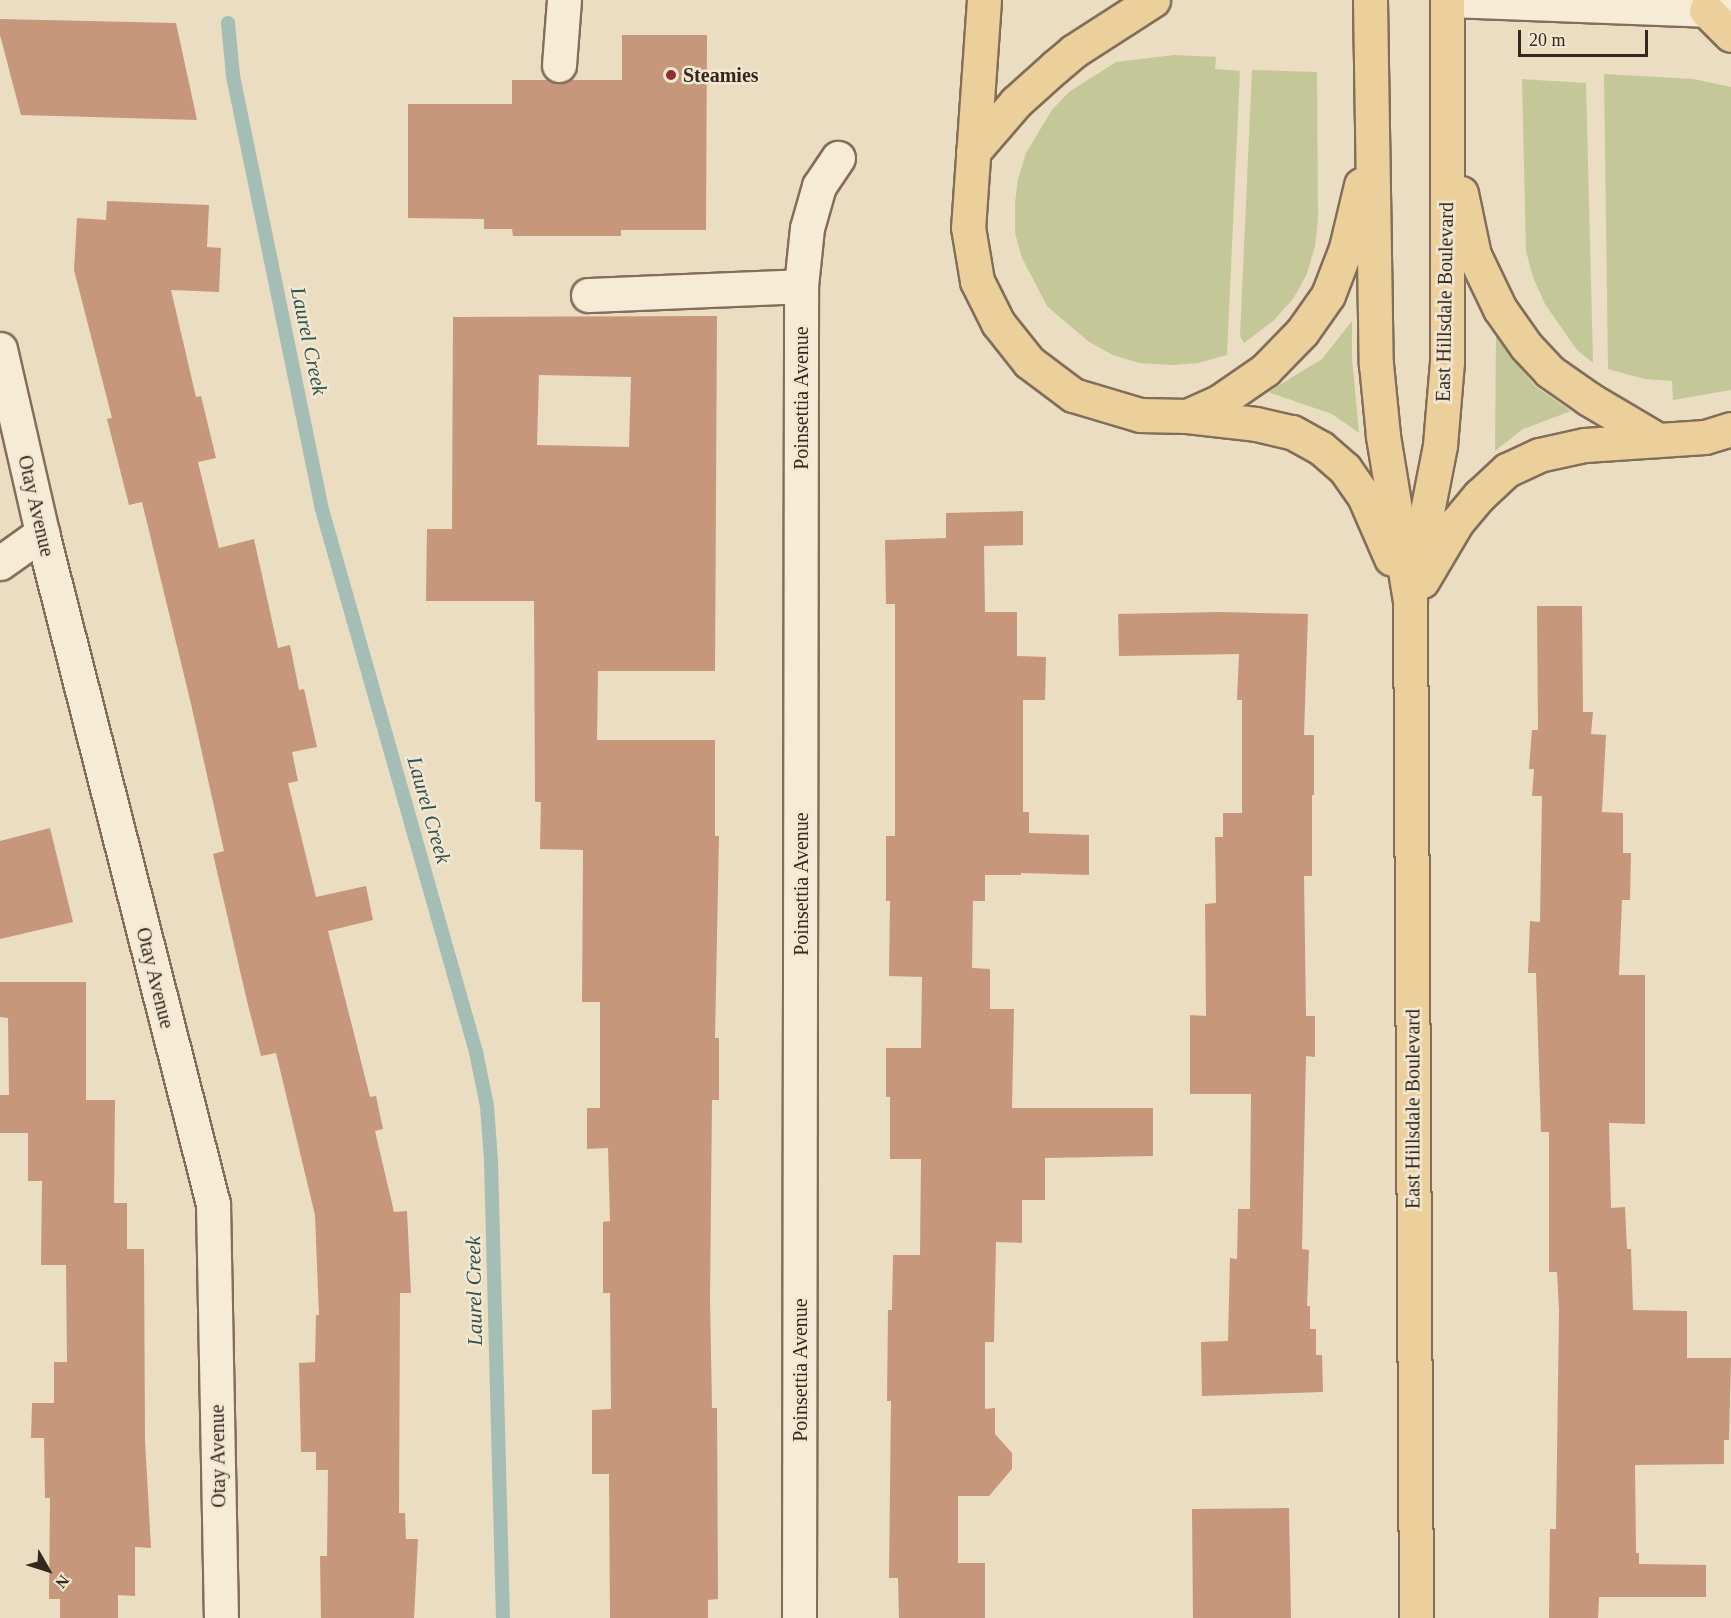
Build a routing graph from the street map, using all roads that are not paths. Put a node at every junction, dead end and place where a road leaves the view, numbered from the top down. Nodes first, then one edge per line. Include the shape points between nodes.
1 (564, 0) edge
2 (984, 0) edge
3 (1153, 0) edge
4 (1370, 0) edge
5 (1448, 0) edge
6 (1719, 10) edge
7 (1731, 35) edge
8 (559, 65) dead end
9 (1447, 124) junction
10 (1372, 134) junction
11 (973, 152) junction
12 (838, 158) dead end
13 (801, 286) junction
14 (588, 295) dead end
15 (0, 349) edge
16 (1187, 416) junction
17 (1731, 429) edge
18 (1658, 440) junction
19 (42, 533) junction
20 (0, 562) edge
21 (1410, 600) junction
22 (221, 1618) edge
23 (799, 1618) edge
24 (1416, 1618) edge

1 - 8 street
2 - 11 main road
3 - 11 main road via 1055,67 1016,102
4 - 10 main road, East Hillsdale Boulevard
5 - 6 street
5 - 9 main road, East Hillsdale Boulevard
6 - 7 main road
9 - 18 main road via 1474,255 1500,309 1549,371
9 - 21 main road, East Hillsdale Boulevard via 1447,362 1440,446
10 - 16 main road via 1346,248 1328,295 1302,332 1265,370 1220,401
10 - 21 main road, East Hillsdale Boulevard via 1376,364 1383,436
11 - 16 main road via 968,227 977,281 998,323 1029,362 1073,395 1140,415
12 - 13 street, Poinsettia Avenue via 819,186 807,228
13 - 14 street
13 - 23 street, Poinsettia Avenue
15 - 19 street, Otay Avenue
16 - 21 main road via 1292,432 1320,448 1345,469 1364,496
17 - 18 main road via 1705,437
18 - 21 main road via 1585,445 1539,455 1507,470 1457,522
19 - 20 street
19 - 22 street, Otay Avenue via 213,1204
21 - 24 main road, East Hillsdale Boulevard

